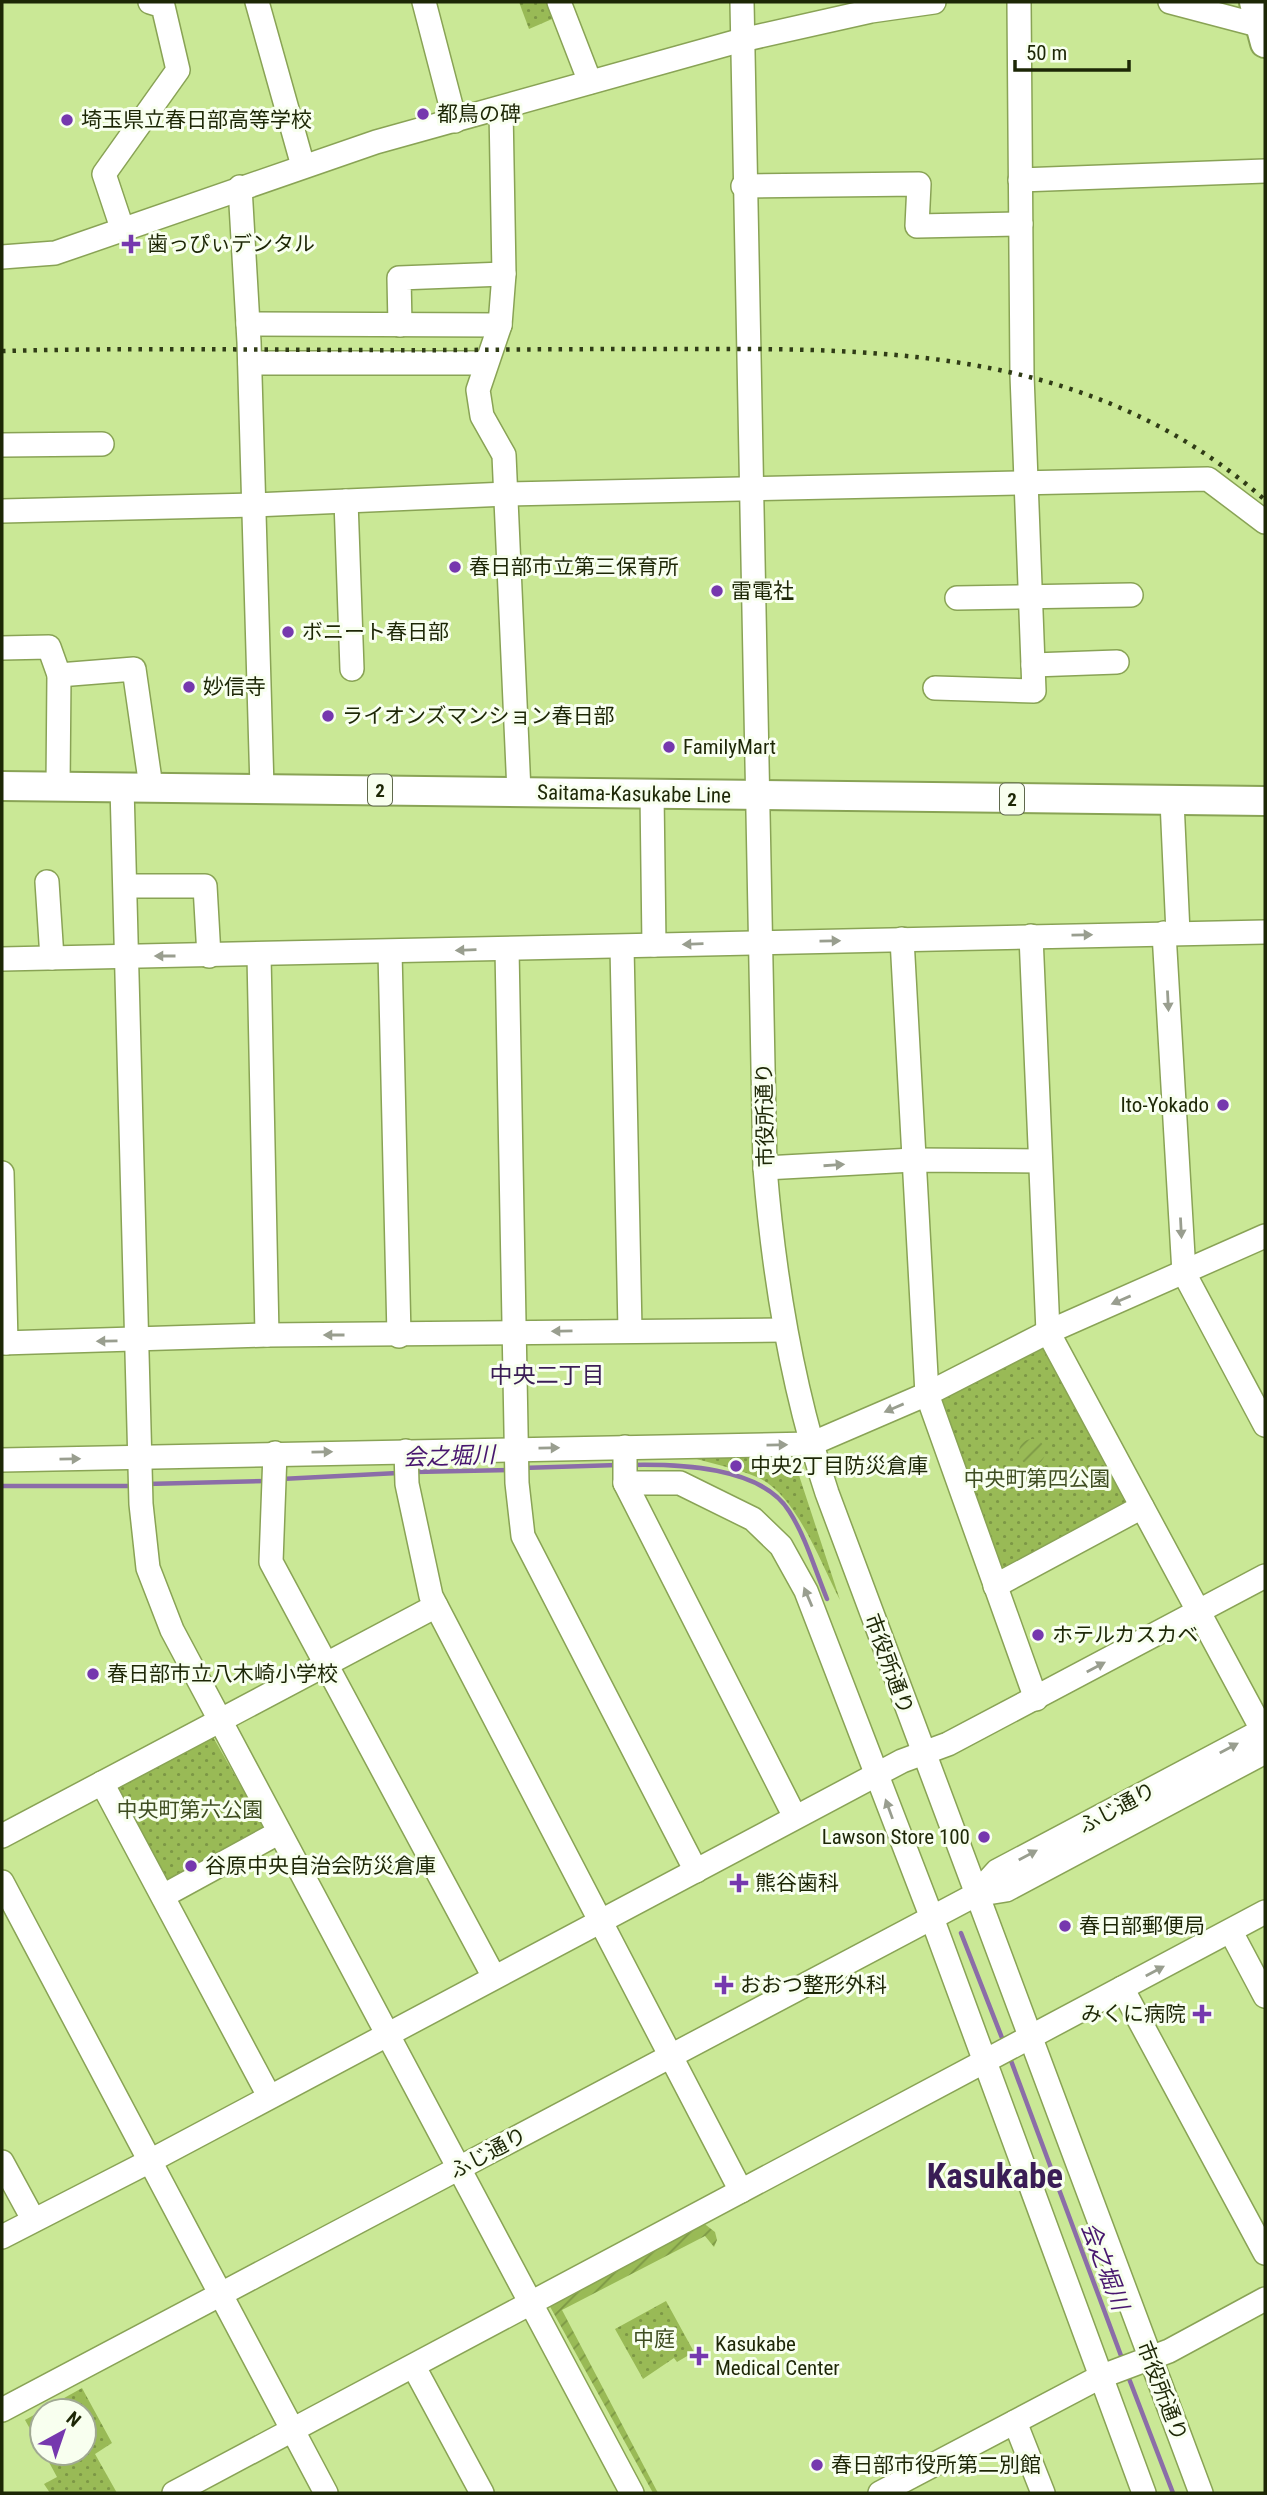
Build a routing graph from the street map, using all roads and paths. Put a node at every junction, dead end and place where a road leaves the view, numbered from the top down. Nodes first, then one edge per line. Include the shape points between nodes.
1 (150, 2) edge
2 (257, 2) edge
3 (424, 2) edge
4 (559, 2) edge
5 (742, 2) edge
6 (934, 2) edge
7 (1019, 2) edge
8 (1170, 2) edge
9 (1262, 24) edge
10 (742, 40) junction
11 (590, 82) junction
12 (500, 109) junction
13 (455, 121) junction
14 (303, 166) junction
15 (1265, 171) edge
16 (1020, 180) junction
17 (240, 187) junction
18 (743, 187) junction
19 (1021, 224) junction
20 (122, 228) junction
21 (2, 257) edge
22 (504, 274) junction
23 (248, 324) junction
24 (400, 325) junction
25 (500, 325) junction
26 (250, 363) junction
27 (486, 363) junction
28 (102, 443) dead end
29 (2, 445) edge
30 (1026, 485) junction
31 (751, 488) junction
32 (507, 494) junction
33 (346, 501) junction
34 (254, 505) junction
35 (2, 510) edge
36 (1265, 522) edge
37 (1131, 595) dead end
38 (957, 598) dead end
39 (1031, 599) junction
40 (2, 648) edge
41 (1117, 663) dead end
42 (1033, 665) junction
43 (352, 669) dead end
44 (59, 675) junction
45 (935, 688) dead end
46 (2, 786) edge
47 (58, 787) junction
48 (122, 787) junction
49 (151, 787) junction
50 (262, 788) junction
51 (519, 792) junction
52 (652, 794) junction
53 (758, 796) junction
54 (1172, 801) junction
55 (1265, 801) edge
56 (47, 882) dead end
57 (125, 886) junction
58 (1265, 932) edge
59 (1171, 933) junction
60 (1031, 936) junction
61 (902, 939) junction
62 (762, 942) junction
63 (654, 946) junction
64 (622, 947) junction
65 (507, 949) junction
66 (390, 952) junction
67 (128, 956) junction
68 (209, 956) junction
69 (259, 956) junction
70 (52, 958) junction
71 (2, 959) edge
72 (913, 1160) junction
73 (1040, 1161) junction
74 (765, 1168) junction
75 (2, 1173) edge
76 (1265, 1236) edge
77 (1184, 1273) junction
78 (630, 1330) junction
79 (785, 1330) junction
80 (514, 1332) junction
81 (1048, 1332) junction
82 (267, 1335) junction
83 (400, 1336) junction
84 (137, 1341) junction
85 (4, 1343) edge
86 (928, 1394) junction
87 (1265, 1425) edge
88 (810, 1444) junction
89 (517, 1452) junction
90 (406, 1455) junction
91 (275, 1459) junction
92 (2, 1460) edge
93 (139, 1464) junction
94 (625, 1464) junction
95 (1142, 1507) junction
96 (1265, 1576) edge
97 (995, 1586) junction
98 (436, 1606) junction
99 (1198, 1612) junction
100 (326, 1665) junction
101 (1036, 1699) junction
102 (219, 1721) junction
103 (1265, 1737) edge
104 (896, 1765) junction
105 (102, 1783) junction
106 (795, 1818) junction
107 (278, 1833) junction
108 (2, 1836) edge
109 (696, 1871) junction
110 (2, 1882) edge
111 (163, 1896) junction
112 (969, 1898) junction
113 (1265, 1912) edge
114 (935, 1916) junction
115 (599, 1922) junction
116 (1231, 1931) junction
117 (494, 1977) junction
118 (1122, 1988) junction
119 (1265, 1996) edge
120 (388, 2034) junction
121 (1024, 2041) junction
122 (670, 2057) junction
123 (988, 2060) junction
124 (270, 2096) junction
125 (150, 2161) junction
126 (2, 2162) edge
127 (460, 2168) junction
128 (741, 2191) junction
129 (33, 2219) junction
130 (2, 2237) edge
131 (1265, 2253) edge
132 (223, 2294) junction
133 (1265, 2299) edge
134 (532, 2302) junction
135 (1143, 2362) junction
136 (414, 2367) junction
137 (1105, 2375) junction
138 (2, 2410) edge
139 (1015, 2422) junction
140 (293, 2432) junction
141 (891, 2491) edge
142 (176, 2493) edge
143 (326, 2493) edge
144 (482, 2493) edge
145 (632, 2493) edge
146 (1043, 2493) edge
147 (1144, 2493) edge
148 (1200, 2493) edge

1 - 20 street via 163,6 178,70 104,174
2 - 14 street
3 - 13 street
4 - 11 street
5 - 10 street, 市役所通り
6 - 10 street via 871,10
7 - 16 street
8 - 9 street
10 - 11 street
10 - 18 street, 市役所通り
11 - 12 street
12 - 13 street
12 - 22 street
13 - 14 street
14 - 17 street
15 - 16 street
16 - 19 street
17 - 20 street
17 - 23 street
18 - 19 street via 919,184 917,226
18 - 31 street, 市役所通り
19 - 30 street
20 - 21 street via 55,253
22 - 24 street via 399,278
22 - 25 street
23 - 24 street
23 - 26 street
24 - 25 street
25 - 27 street
26 - 27 street
26 - 34 street
27 - 32 street via 478,390 482,416 504,455
28 - 29 street
30 - 31 street
30 - 36 street via 1209,479
30 - 39 street
31 - 32 street
31 - 53 street, 市役所通り
32 - 33 street
32 - 51 street
33 - 34 street
33 - 43 street
34 - 35 street
34 - 50 street
37 - 39 street
38 - 39 street
39 - 42 street
40 - 44 street via 50,647
41 - 42 street
42 - 45 street via 1034,691
44 - 47 street
44 - 49 street via 134,669
46 - 47 main road, Saitama-Kasukabe Line / 2
47 - 48 main road, Saitama-Kasukabe Line / 2
48 - 49 main road, Saitama-Kasukabe Line / 2
48 - 57 street
49 - 50 main road, Saitama-Kasukabe Line / 2
50 - 51 main road, Saitama-Kasukabe Line / 2
51 - 52 main road, Saitama-Kasukabe Line / 2
52 - 53 main road, Saitama-Kasukabe Line / 2
52 - 63 street
53 - 54 main road, Saitama-Kasukabe Line / 2
53 - 62 street, 市役所通り
54 - 55 main road, Saitama-Kasukabe Line / 2
54 - 59 street
56 - 70 street
57 - 67 street
57 - 68 street via 205,886
58 - 59 street
60 -> 59 street
59 -> 77 street
60 - 61 street
60 - 73 street
62 -> 61 street
61 - 72 street
62 -> 63 street
62 - 74 street, 市役所通り
63 - 64 street
64 - 65 street
64 - 78 street
65 -> 66 street
65 - 80 street
66 - 69 street
66 - 83 street
68 -> 67 street
67 - 70 street
67 - 84 street
68 - 69 street
69 - 82 street
70 - 71 street
72 - 73 street
74 -> 72 street
72 - 86 street
73 - 81 street
74 - 79 street, 市役所通り
75 - 85 street
76 - 77 street
77 -> 81 street
77 - 87 street
78 - 79 street
78 -> 80 street
79 - 88 street, 市役所通り
80 - 83 street
80 - 89 street
81 - 86 street
81 - 95 street
83 -> 82 street
82 - 84 street
84 -> 85 street
84 - 93 street
86 -> 88 street
86 - 97 street
94 -> 88 street
88 - 104 street, 市役所通り
89 - 90 street
89 -> 94 street
89 - 109 street via 527,1546
91 -> 90 street
90 - 98 street via 407,1484
91 - 93 street
91 - 100 street via 271,1562
92 -> 93 street
93 - 102 street via 148,1569
104 -> 94 street via 781,1546 753,1519 680,1483
94 - 106 street
95 - 97 street
95 - 99 street
96 - 99 street
97 - 101 street
98 - 100 street
98 - 115 street
101 -> 99 street
99 - 103 street
100 - 102 street
100 - 117 street
101 - 104 street via 939,1749
102 - 105 street
102 - 107 street
103 - 112 street, ふじ通り via 1006,1889
104 - 106 street
104 - 112 street, 市役所通り
114 -> 104 street
105 - 108 street
105 - 111 street
106 - 109 street
107 - 111 street
107 - 120 street
109 - 115 street
110 - 125 street
111 - 124 street
112 - 114 street, ふじ通り
112 - 121 street, 市役所通り
113 - 116 street
114 - 122 street, ふじ通り
114 - 123 street
115 - 117 street
115 - 122 street
118 -> 116 street
116 - 119 street
117 - 120 street
118 - 121 street
118 - 131 street
120 - 124 street
120 - 127 street
121 - 123 street
121 - 135 street, 市役所通り
122 - 127 street, ふじ通り
122 - 128 street
123 - 128 street
123 - 137 street
124 - 125 street
125 - 129 street
125 - 132 street
126 - 129 street
127 - 132 street, ふじ通り
127 - 134 street
128 - 134 street
129 - 130 street
132 - 138 street, ふじ通り
132 - 140 street
133 - 135 street
134 - 136 street
134 - 145 street
135 - 137 street
135 - 148 street, 市役所通り
136 - 140 street
136 - 144 street
137 - 139 street
137 - 147 street
139 - 141 street
139 - 146 street
140 - 142 street
140 - 143 street

